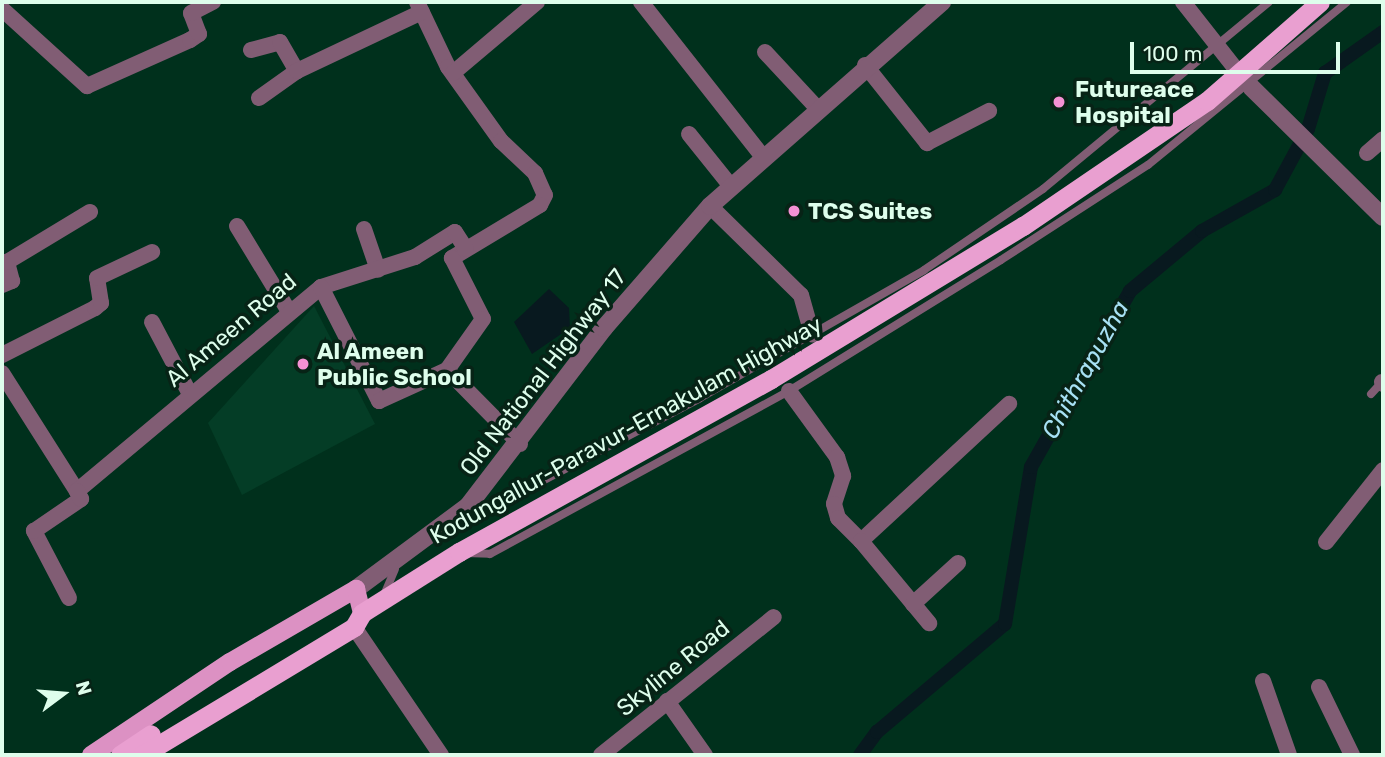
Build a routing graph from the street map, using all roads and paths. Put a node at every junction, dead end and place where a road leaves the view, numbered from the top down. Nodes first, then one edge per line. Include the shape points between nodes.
1 (213, 2) edge
2 (537, 2) edge
3 (641, 2) edge
4 (942, 2) edge
5 (1183, 2) edge
6 (1269, 2) edge
7 (1320, 2) edge
8 (1347, 2) edge
9 (419, 7) edge
10 (2, 9) edge
11 (1214, 48) junction
12 (251, 50) dead end
13 (765, 52) dead end
14 (865, 65) junction
15 (298, 71) junction
16 (453, 73) junction
17 (1251, 87) junction
18 (259, 98) dead end
19 (817, 108) junction
20 (989, 111) dead end
21 (690, 134) dead end
22 (1383, 139) edge
23 (1367, 153) dead end
24 (762, 156) junction
25 (730, 185) junction
26 (710, 206) junction
27 (90, 212) dead end
28 (1383, 218) edge
29 (237, 226) dead end
30 (364, 229) dead end
31 (466, 249) junction
32 (152, 252) dead end
33 (378, 270) junction
34 (2, 285) edge
35 (321, 287) junction
36 (288, 310) junction
37 (152, 322) dead end
38 (812, 334) junction
39 (2, 355) edge
40 (447, 370) junction
41 (2, 373) edge
42 (789, 391) junction
43 (190, 394) junction
44 (1009, 404) dead end
45 (520, 444) junction
46 (1383, 470) edge
47 (77, 491) junction
48 (861, 541) junction
49 (1326, 542) dead end
50 (459, 552) junction
51 (958, 563) dead end
52 (356, 589) junction
53 (69, 598) dead end
54 (383, 600) junction
55 (913, 604) junction
56 (774, 617) dead end
57 (358, 620) junction
58 (929, 623) dead end
59 (1263, 681) dead end
60 (1319, 687) dead end
61 (667, 701) junction
62 (91, 755) edge
63 (121, 755) edge
64 (142, 755) edge
65 (441, 755) edge
66 (601, 755) edge
67 (705, 755) edge
68 (1289, 755) edge
69 (1352, 755) edge

1 - 10 street via 191,13 199,34 190,40 87,86
2 - 16 street
3 - 24 street
4 - 14 street, Old National Highway 17
5 - 11 street
6 - 11 lane
7 - 50 highway, Kodungallur-Paravur-Ernakulam Highway via 1207,102 916,293
8 - 17 lane
9 - 15 street
9 - 16 street
11 - 17 street
11 - 38 lane via 1043,189 925,270
12 - 15 street via 280,42
13 - 19 street
14 - 19 street, Old National Highway 17
14 - 20 street via 928,143
15 - 18 street
16 - 31 street via 501,141 534,173 545,195 540,205
17 - 28 street
17 - 42 lane via 1094,202
19 - 24 street, Old National Highway 17
21 - 25 street
22 - 23 street
24 - 25 street, Old National Highway 17
25 - 26 street, Old National Highway 17
26 - 38 street via 802,295
26 - 45 street, Old National Highway 17 via 604,328
27 - 34 street via 7,262 12,281
29 - 36 street
30 - 33 street
31 - 33 street via 456,232
31 - 40 street via 452,258 484,319
32 - 39 street via 97,278 101,303 95,308
33 - 35 street
35 - 36 street, Al Ameen Road
35 - 40 street, Al Ameen Road via 379,401
36 - 43 street, Al Ameen Road
37 - 43 street
38 - 54 lane via 448,530 389,574
40 - 45 street
41 - 47 street
42 - 48 street via 837,457 843,475 834,504 838,518
42 - 50 lane via 490,554
43 - 47 street, Al Ameen Road
44 - 48 street
45 - 52 street, Old National Highway 17 via 468,506
46 - 49 street
47 - 53 street, Al Ameen Road via 80,499 34,531
48 - 55 street
50 - 54 highway, Kodungallur-Paravur-Ernakulam Highway
51 - 55 street
52 - 57 main road
52 - 62 main road, Old National Highway 17 via 230,662
54 - 57 highway, Kodungallur-Paravur-Ernakulam Highway
55 - 58 street
56 - 61 street, Skyline Road
57 - 63 highway, Kodungallur-Paravur-Ernakulam Highway via 348,615
57 - 64 highway, Kodungallur-Paravur-Ernakulam Highway
57 - 65 street
59 - 68 street
60 - 69 street
61 - 66 street, Skyline Road
61 - 67 street

